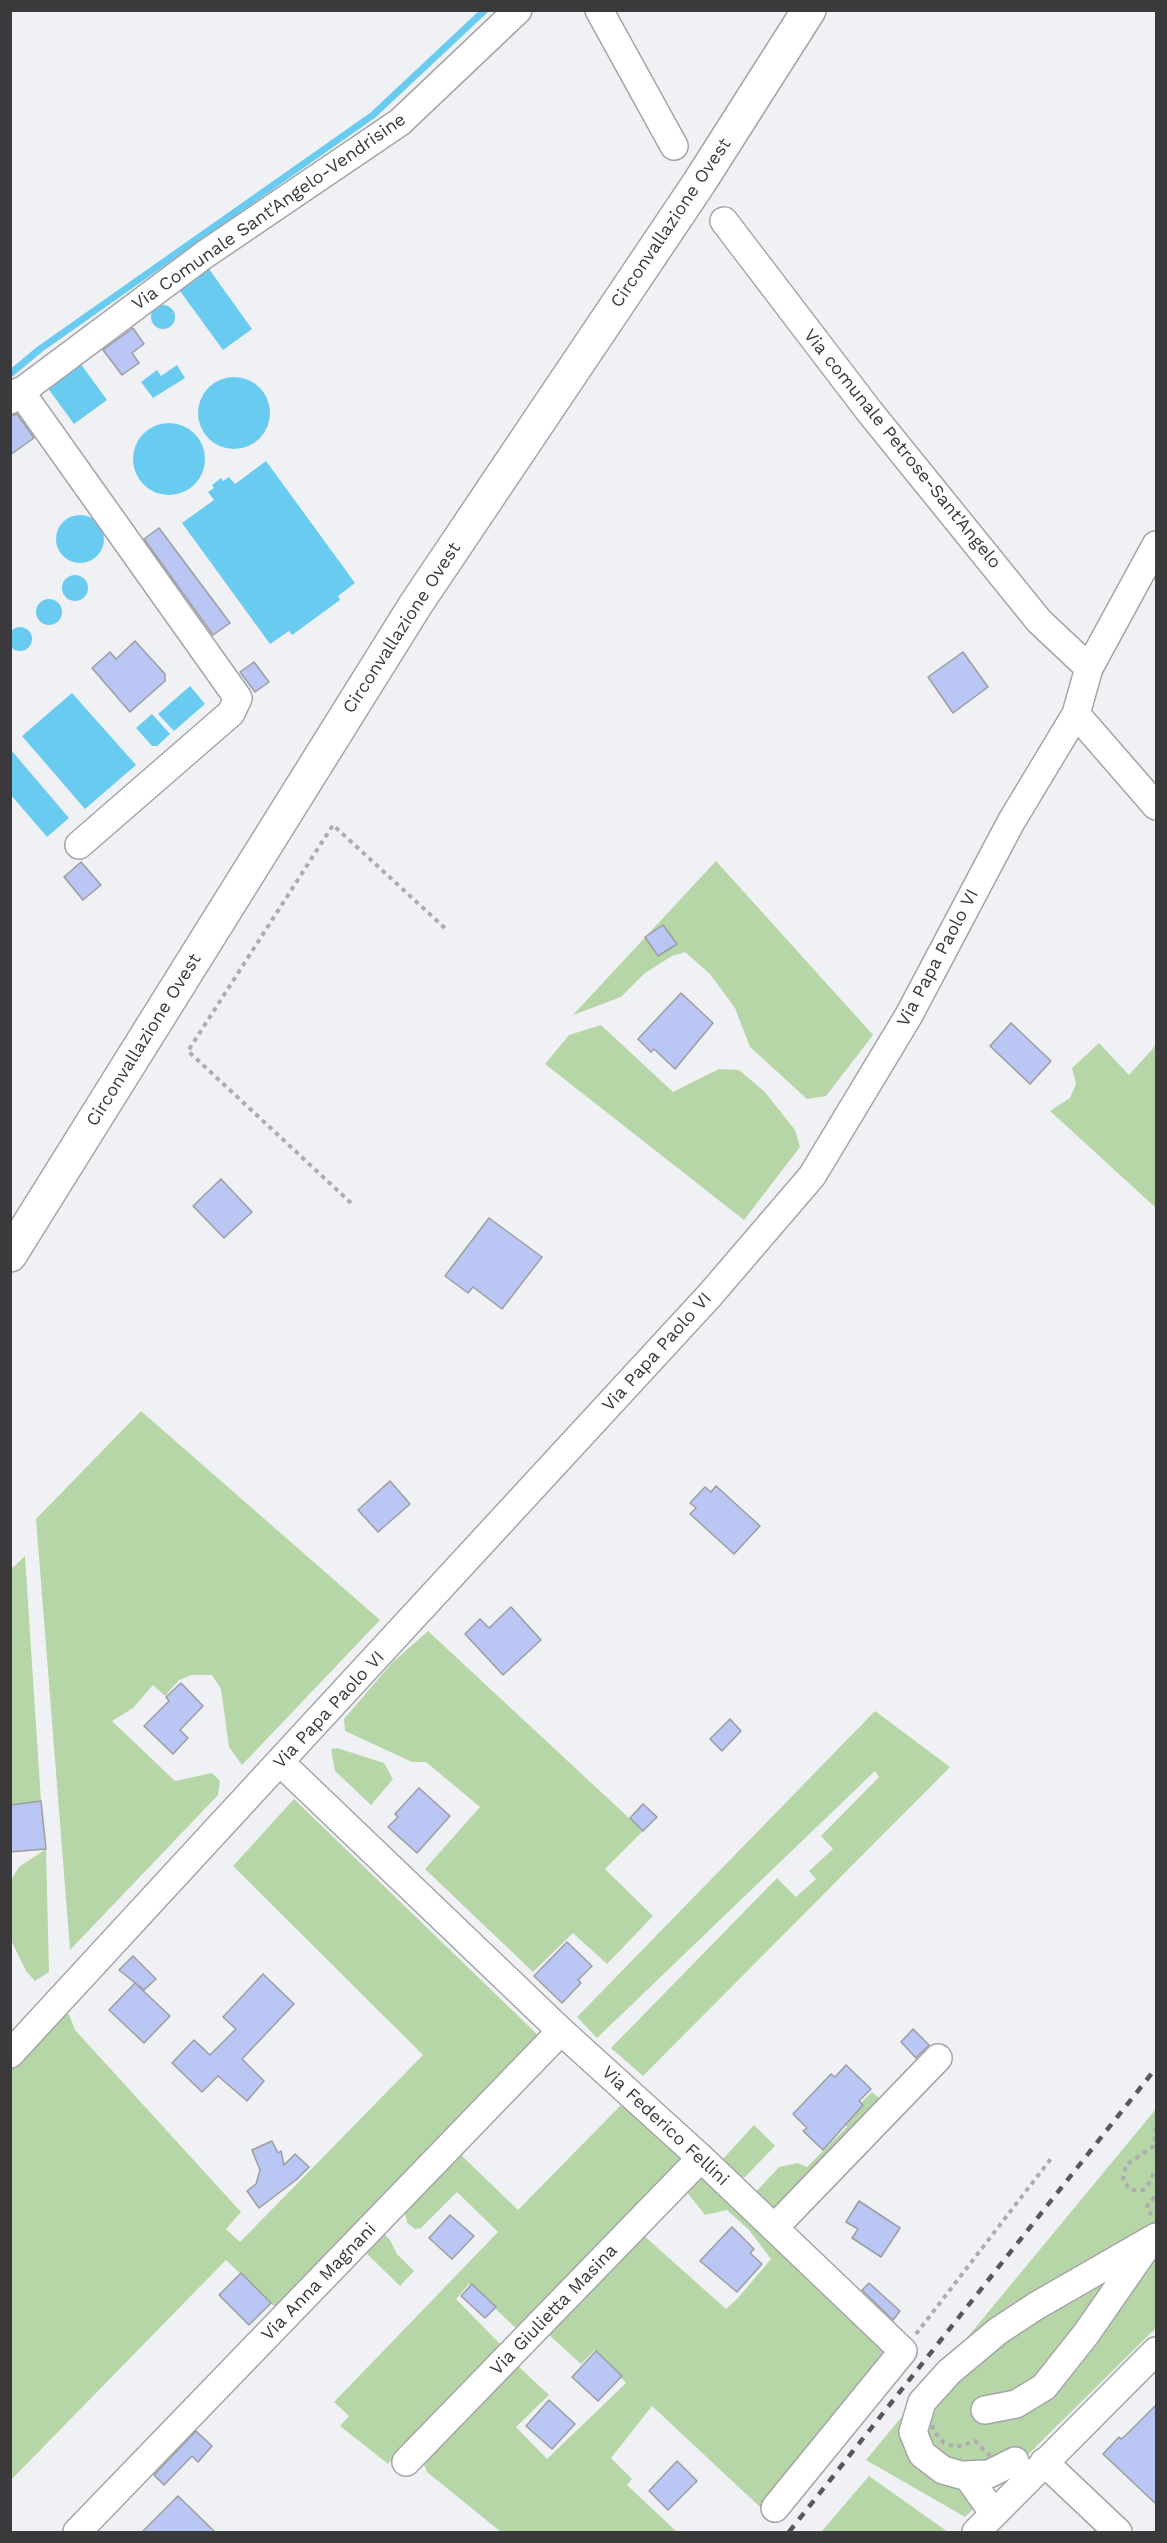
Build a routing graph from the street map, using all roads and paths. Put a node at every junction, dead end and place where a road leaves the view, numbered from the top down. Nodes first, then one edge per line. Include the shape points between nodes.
1 (518, 10) edge
2 (599, 10) edge
3 (808, 10) edge
4 (674, 146) dead end
5 (724, 221) dead end
6 (15, 395) edge
7 (1156, 545) edge
8 (1089, 668) junction
9 (1076, 714) junction
10 (1156, 806) edge
11 (79, 845) dead end
12 (448, 931) dead end
13 (351, 1203) dead end
14 (10, 1255) edge
15 (281, 1763) junction
16 (561, 2031) junction
17 (10, 2054) edge
18 (938, 2058) dead end
19 (1156, 2128) edge
20 (1053, 2156) dead end
21 (701, 2158) junction
22 (1156, 2168) edge
23 (1156, 2194) edge
24 (1156, 2215) edge
25 (774, 2228) junction
26 (1154, 2237) edge
27 (903, 2351) junction
28 (1156, 2351) edge
29 (985, 2410) dead end
30 (922, 2416) dead end
31 (406, 2462) dead end
32 (1016, 2462) joint
33 (1044, 2462) junction
34 (963, 2475) junction
35 (775, 2508) dead end
36 (985, 2523) edge
37 (77, 2532) edge
38 (1118, 2532) edge

1 - 6 street, Via Comunale Sant'Angelo-Vendrisine via 400,122 204,255
2 - 4 street
3 - 14 main road, Circonvallazione Ovest via 699,183 416,604
5 - 8 street, Via comunale Petrose-Sant'Angelo via 868,411 1032,612
6 - 11 street via 238,698 231,712
7 - 8 street, Via Papa Paolo VI
8 - 9 street, Via Papa Paolo VI
9 - 10 street
9 - 15 street, Via Papa Paolo VI via 1011,822 909,1015 812,1176 717,1287
12 - 13 path via 333,825 188,1052
15 - 16 street, Via Federico Fellini
15 - 17 street, Via Papa Paolo VI
16 - 21 street, Via Federico Fellini
16 - 37 street, Via Anna Magnani
18 - 25 street
19 - 22 path via 1154,2146 1126,2164 1123,2179 1130,2190 1143,2190
20 - 27 path
21 - 25 street, Via Federico Fellini
21 - 31 street, Via Giulietta Masina
23 - 24 path via 1147,2206
25 - 27 street, Via Federico Fellini
26 - 29 street via 1044,2387 1016,2404
26 - 34 street via 998,2331 949,2372 922,2402 913,2432 922,2454 943,2470
27 - 35 street
28 - 33 street
30 - 32 path via 921,2442 943,2466 978,2469
32 - 34 street via 989,2474
33 - 36 street
33 - 38 street
34 - 36 street via 975,2485

